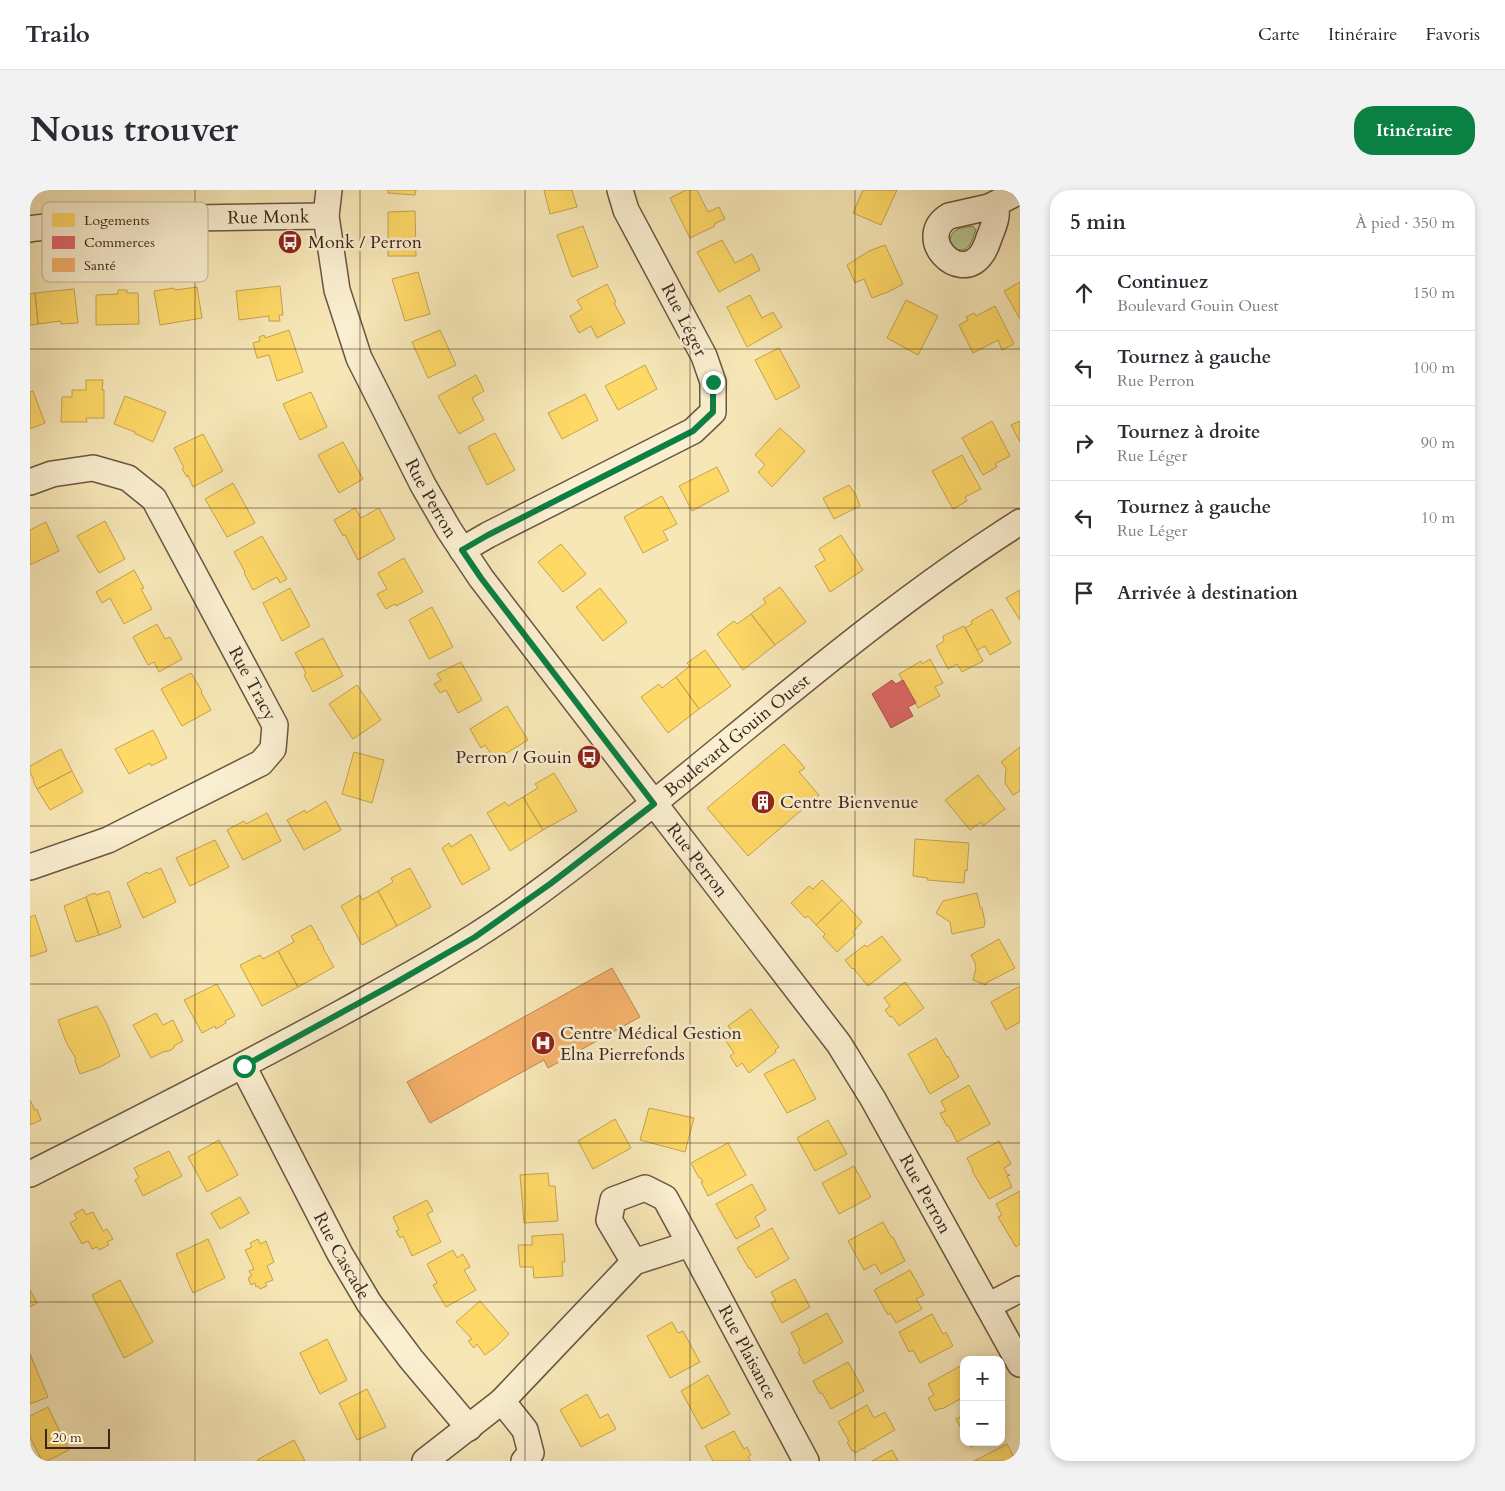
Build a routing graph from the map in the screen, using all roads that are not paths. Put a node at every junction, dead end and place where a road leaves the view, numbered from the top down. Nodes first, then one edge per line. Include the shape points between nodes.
1 (328, 190) edge
2 (620, 190) edge
3 (1020, 191) edge
4 (995, 204) dead end
5 (326, 216) junction
6 (208, 218) edge
7 (30, 482) edge
8 (1020, 522) edge
9 (462, 550) junction
10 (654, 804) junction
11 (30, 867) edge
12 (244, 1066) junction
13 (30, 1174) edge
14 (690, 1244) junction
15 (634, 1262) junction
16 (1020, 1289) edge
17 (988, 1306) junction
18 (1020, 1364) edge
19 (502, 1401) junction
20 (469, 1428) junction
21 (425, 1461) edge
22 (524, 1461) edge
23 (806, 1461) edge

1 - 5 street, Rue Perron
2 - 9 street, Rue Léger via 626,210 704,356 713,382 713,412 693,431
3 - 4 street
5 - 6 street, Rue Monk
5 - 9 street, Rue Perron via 337,290 359,358 420,478
7 - 11 street, Rue Tracy via 52,474 94,468 128,478 154,499 275,726 273,749 262,763 108,840
8 - 10 street, Boulevard Gouin Ouest via 887,615
9 - 10 street, Rue Perron
10 - 12 street, Boulevard Gouin Ouest via 475,937
10 - 17 street, Rue Perron via 850,1060
12 - 13 street, Boulevard Gouin Ouest
12 - 20 street, Rue Cascade via 340,1254 369,1303
14 - 15 street
14 - 15 street, Rue Plaisance via 665,1198 645,1188 613,1200 609,1220
14 - 23 street, Rue Plaisance
15 - 19 street
16 - 17 street
17 - 18 street, Rue Perron
19 - 20 street
19 - 22 street via 525,1430 531,1452
20 - 21 street

